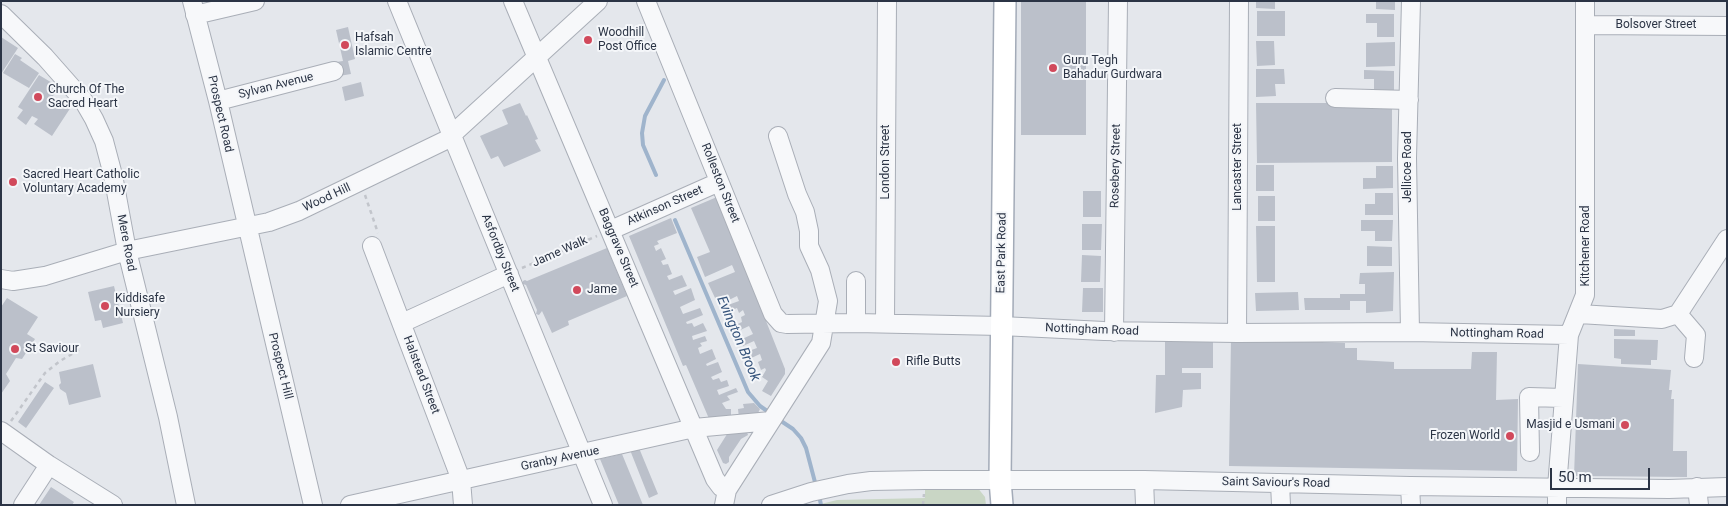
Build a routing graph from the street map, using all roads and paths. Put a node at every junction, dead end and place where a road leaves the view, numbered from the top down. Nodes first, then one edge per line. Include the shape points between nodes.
1 (254, 1) edge
2 (397, 1) edge
3 (513, 1) edge
4 (598, 1) edge
5 (646, 1) edge
6 (887, 1) edge
7 (1005, 1) edge
8 (1118, 1) edge
9 (1239, 1) edge
10 (1411, 1) edge
11 (1585, 1) edge
12 (194, 8) edge
13 (1, 14) edge
14 (1585, 25) junction
15 (1727, 26) edge
16 (537, 58) junction
17 (334, 71) dead end
18 (1335, 98) dead end
19 (1409, 100) junction
20 (218, 101) junction
21 (452, 136) junction
22 (778, 136) dead end
23 (719, 182) junction
24 (365, 197) dead end
25 (373, 219) dead end
26 (246, 227) junction
27 (611, 230) junction
28 (1727, 239) edge
29 (372, 246) dead end
30 (127, 251) junction
31 (509, 274) junction
32 (1, 278) edge
33 (856, 281) dead end
34 (1579, 314) junction
35 (1678, 314) junction
36 (402, 323) junction
37 (856, 323) junction
38 (885, 323) junction
39 (824, 324) junction
40 (1001, 326) junction
41 (1410, 332) junction
42 (1237, 333) junction
43 (1107, 334) junction
44 (1569, 335) junction
45 (78, 350) dead end
46 (1694, 358) dead end
47 (1563, 398) junction
48 (774, 416) junction
49 (694, 428) junction
50 (2, 432) edge
51 (1530, 452) dead end
52 (582, 454) junction
53 (49, 465) junction
54 (461, 480) junction
55 (1000, 480) junction
56 (1144, 480) junction
57 (1280, 483) junction
58 (1410, 486) junction
59 (1557, 487) junction
60 (1697, 487) junction
61 (1727, 487) edge
62 (725, 497) edge
63 (24, 505) edge
64 (114, 505) edge
65 (186, 505) edge
66 (313, 505) edge
67 (350, 505) edge
68 (463, 505) edge
69 (603, 505) edge
70 (772, 505) edge
71 (1002, 505) edge
72 (1145, 505) edge
73 (1282, 505) edge
74 (1411, 505) edge
75 (1557, 505) edge
76 (1699, 505) edge

1 - 12 street
2 - 21 street, Asfordby Street
3 - 16 street, Baggrave Street
4 - 16 street, Wood Hill
5 - 23 street, Rolleston Street
6 - 38 street, London Street
7 - 40 main road, East Park Road
8 - 43 street, Rosebery Street
9 - 42 street, Lancaster Street
10 - 19 street, Jellicoe Road
11 - 14 street, Kitchener Road
12 - 20 street, Prospect Road
13 - 30 street, Mere Road via 45,57 83,100 94,119 113,175
14 - 15 street, Bolsover Street
14 - 34 street, Kitchener Road via 1586,295
16 - 21 street, Wood Hill
16 - 27 street, Baggrave Street
17 - 20 street, Sylvan Avenue
18 - 19 street
19 - 41 street, Jellicoe Road
20 - 26 street, Prospect Road
21 - 26 street, Wood Hill via 299,211
21 - 31 street, Asfordby Street
22 - 39 street via 805,212 809,246 828,300
23 - 27 street, Atkinson Street
23 - 39 street, Rolleston Street via 776,319 787,324
24 - 25 path
26 - 30 street, Wood Hill
26 - 66 street, Prospect Hill
27 - 31 path, Jame Walk
27 - 49 street, Baggrave Street
28 - 35 street
29 - 36 street, Halstead Street
30 - 32 street, Wood Hill via 45,276 13,281
30 - 65 street, Mere Road
31 - 36 street
31 - 52 street, Asfordby Street
33 - 37 street
34 - 35 street via 1662,319
34 - 44 street, Kitchener Road
35 - 46 street via 1696,335
36 - 54 street, Halstead Street
37 - 38 street, Nottingham Road
37 - 39 street, Nottingham Road
38 - 40 street, Nottingham Road
39 - 48 street via 820,343
40 - 43 street, Nottingham Road
40 - 55 main road, East Park Road
41 - 42 street, Nottingham Road
41 - 44 street, Nottingham Road
42 - 43 street, Nottingham Road
44 - 47 street, Kitchener Road
45 - 50 path via 44,373
47 - 51 street via 1529,397
47 - 59 street, Kitchener Road
48 - 49 street, Granby Avenue
48 - 62 street
49 - 52 street, Granby Avenue
49 - 62 street, Baggrave Street
50 - 53 street
52 - 54 street, Granby Avenue
52 - 69 street, Asfordby Street
53 - 63 street
53 - 64 street
54 - 67 street, Granby Avenue
54 - 68 street, Halstead Street
55 - 56 street, Saint Saviour's Road
55 - 70 street, Saint Saviour's Road via 871,481 818,490
55 - 71 main road, East Park Road
56 - 57 street, Saint Saviour's Road
56 - 72 street
57 - 58 street, Saint Saviour's Road
57 - 73 street
58 - 59 street, Saint Saviour's Road
58 - 74 street
59 - 60 street, Saint Saviour's Road
59 - 75 street, Kitchener Road
60 - 61 street, Saint Saviour's Road
60 - 76 street

